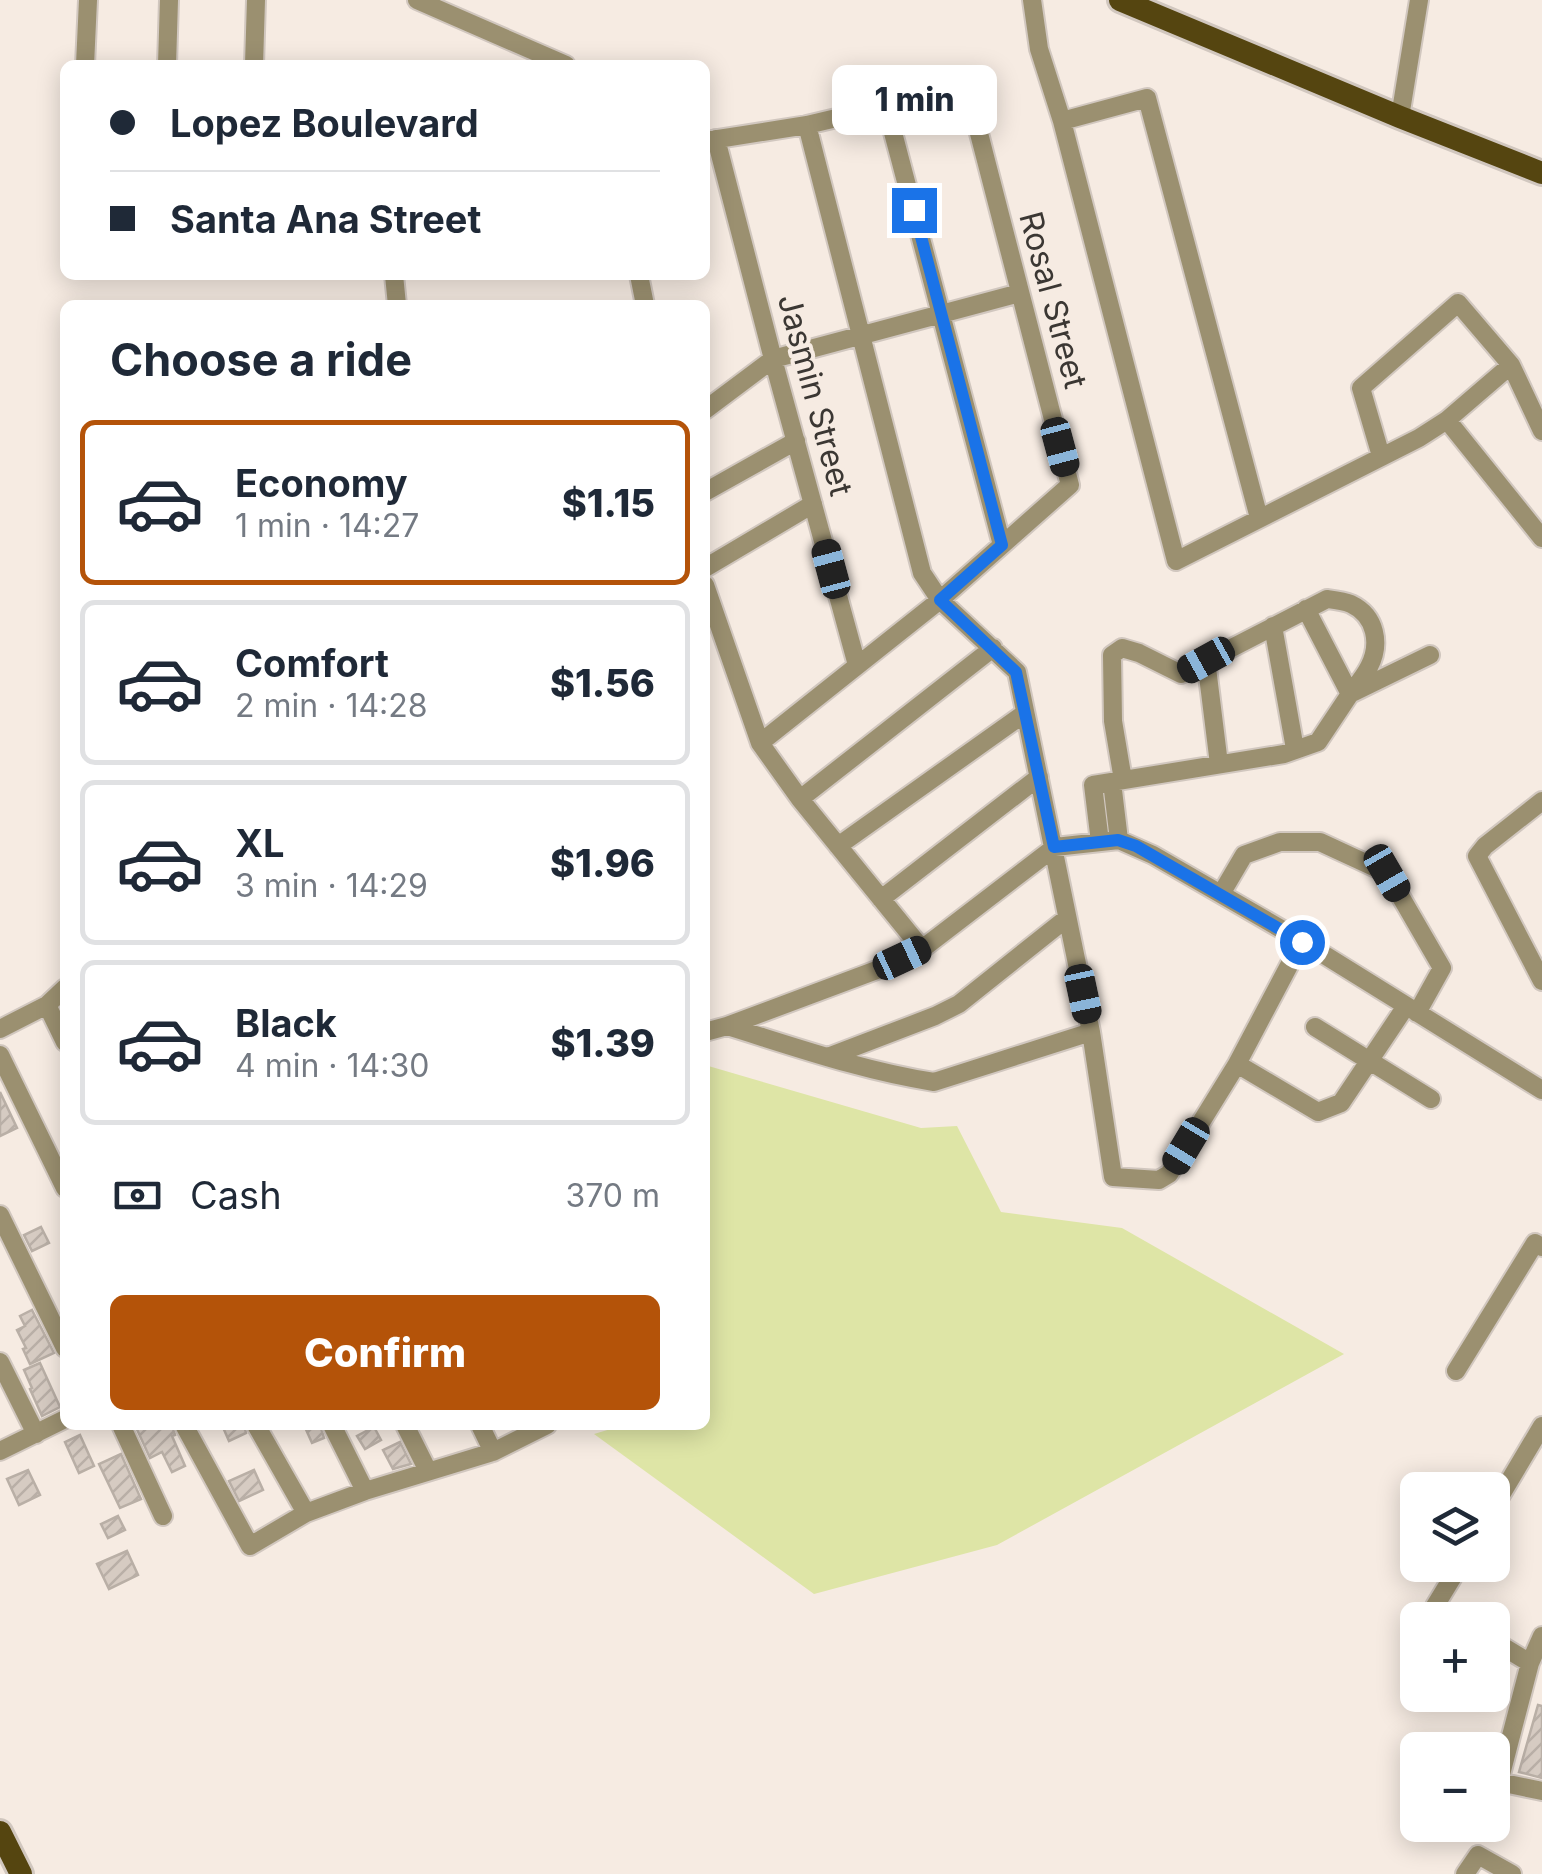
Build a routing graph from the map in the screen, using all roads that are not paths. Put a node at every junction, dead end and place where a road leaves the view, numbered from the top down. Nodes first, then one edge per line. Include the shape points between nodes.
1 (88, 0) edge
2 (169, 0) edge
3 (256, 0) edge
4 (418, 0) edge
5 (1032, 0) edge
6 (1120, 0) edge
7 (1419, 0) edge
8 (85, 60) edge
9 (167, 60) edge
10 (254, 60) edge
11 (555, 60) edge
12 (886, 106) junction
13 (1400, 118) junction
14 (1062, 121) junction
15 (808, 125) junction
16 (710, 140) edge
17 (1542, 173) edge
18 (1020, 293) junction
19 (942, 314) junction
20 (862, 336) junction
21 (773, 359) junction
22 (1511, 366) junction
23 (710, 406) edge
24 (1447, 420) junction
25 (1542, 430) edge
26 (796, 441) junction
27 (1381, 456) junction
28 (710, 489) edge
29 (813, 504) junction
30 (1259, 518) junction
31 (1542, 538) edge
32 (1002, 545) junction
33 (710, 565) edge
34 (710, 599) edge
35 (940, 600) junction
36 (1306, 609) junction
37 (1273, 626) junction
38 (993, 648) junction
39 (1430, 655) dead end
40 (1206, 660) junction
41 (857, 665) junction
42 (1350, 694) junction
43 (1025, 712) junction
44 (760, 743) junction
45 (1295, 749) junction
46 (1219, 764) junction
47 (1039, 778) junction
48 (1117, 781) junction
49 (800, 799) junction
50 (1542, 801) edge
51 (1109, 841) junction
52 (838, 846) junction
53 (1054, 847) junction
54 (1221, 894) junction
55 (881, 900) junction
56 (1067, 918) junction
57 (1302, 942) junction
58 (922, 949) junction
59 (1542, 981) edge
60 (60, 993) edge
61 (47, 1005) junction
62 (1412, 1009) junction
63 (727, 1026) junction
64 (1315, 1027) dead end
65 (0, 1029) edge
66 (710, 1031) edge
67 (60, 1032) edge
68 (1091, 1032) junction
69 (0, 1055) edge
70 (828, 1057) junction
71 (1370, 1060) junction
72 (1237, 1064) junction
73 (1542, 1090) edge
74 (1431, 1099) dead end
75 (60, 1178) edge
76 (0, 1215) edge
77 (1542, 1247) edge
78 (60, 1338) edge
79 (0, 1362) edge
80 (1456, 1371) dead end
81 (60, 1422) edge
82 (1542, 1426) edge
83 (123, 1430) edge
84 (187, 1430) edge
85 (259, 1430) edge
86 (334, 1430) edge
87 (407, 1430) edge
88 (482, 1430) edge
89 (536, 1430) edge
90 (36, 1434) junction
91 (0, 1452) edge
92 (492, 1452) junction
93 (428, 1472) junction
94 (1510, 1480) edge
95 (365, 1491) junction
96 (306, 1514) junction
97 (163, 1516) dead end
98 (1542, 1636) edge
99 (1510, 1651) edge
100 (1530, 1663) junction
101 (1542, 1791) edge
102 (0, 1832) edge
103 (21, 1874) edge
104 (1466, 1874) edge
105 (1512, 1874) edge

1 - 8 street
2 - 9 street
3 - 10 street
4 - 11 street
5 - 14 street
6 - 13 main road
7 - 13 street
12 - 15 street
12 - 18 street, Rosal Street via 967,87
12 - 19 street
13 - 17 main road
14 - 30 street via 1147,98
14 - 30 street via 1176,561
15 - 16 street
15 - 20 street
16 - 21 street, Jasmin Street
18 - 19 street
18 - 32 street, Rosal Street via 1070,486
19 - 20 street
19 - 32 street
20 - 21 street
20 - 35 street via 922,573
21 - 23 street
21 - 26 street, Jasmin Street
22 - 24 street
22 - 25 street
22 - 27 street via 1458,303 1361,388
24 - 27 street
24 - 31 street
26 - 28 street
26 - 29 street, Jasmin Street
27 - 30 street
29 - 33 street
29 - 41 street, Jasmin Street
32 - 35 street, Rosal Street
34 - 44 street
35 - 38 street
35 - 41 street, Rosal Street
36 - 37 street
36 - 42 street
36 - 42 street via 1327,599 1368,616 1376,650
37 - 40 street
37 - 45 street
38 - 43 street via 1016,672
38 - 49 street
39 - 42 street
40 - 46 street
40 - 48 street via 1181,674 1122,648 1112,655
41 - 44 street, Rosal Street
42 - 45 street via 1318,742
43 - 47 street
43 - 52 street
44 - 49 street
45 - 46 street
46 - 48 street
47 - 53 street
47 - 55 street
48 - 51 street
49 - 52 street
50 - 59 street via 1478,856
51 - 53 street
51 - 54 street via 1153,854
52 - 55 street
53 - 56 street
53 - 58 street
54 - 57 street
54 - 62 street via 1244,855 1280,842 1320,842 1387,873 1442,968
55 - 58 street
56 - 68 street
56 - 70 street via 959,1004
57 - 62 street
57 - 72 street
58 - 63 street
60 - 61 street
61 - 65 street
61 - 67 street
62 - 71 street
62 - 73 street
63 - 66 street
63 - 70 street
64 - 71 street
68 - 70 street via 934,1082
68 - 72 street via 1113,1178 1159,1180 1169,1174
69 - 75 street
71 - 72 street via 1341,1103 1318,1112
71 - 74 street
76 - 78 street
77 - 80 street via 1535,1243
79 - 90 street
81 - 90 street
82 - 94 street
83 - 97 street
84 - 96 street via 250,1546
85 - 96 street
86 - 95 street
87 - 93 street
88 - 92 street
89 - 92 street
90 - 91 street
92 - 93 street
93 - 95 street
95 - 96 street
98 - 100 street
99 - 100 street
100 - 101 street via 1498,1782
102 - 103 main road
104 - 105 street via 1478,1854

